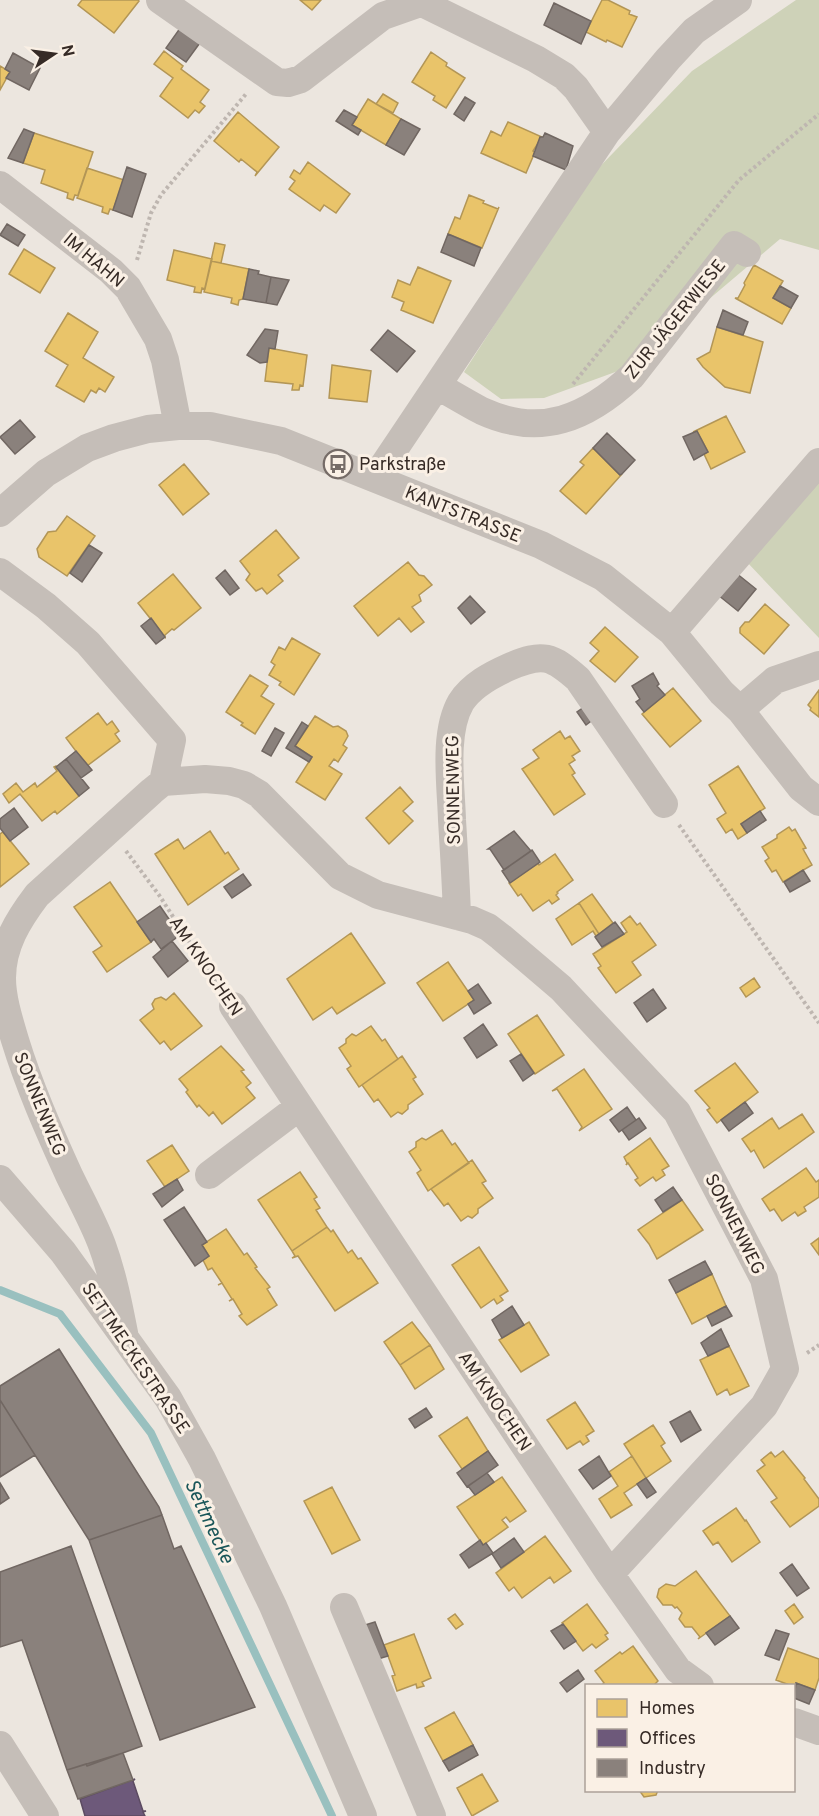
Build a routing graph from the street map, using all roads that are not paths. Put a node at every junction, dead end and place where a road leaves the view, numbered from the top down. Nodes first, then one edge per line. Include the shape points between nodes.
1 (160, 0) edge
2 (738, 0) edge
3 (419, 1) edge
4 (608, 132) junction
5 (0, 185) edge
6 (747, 253) dead end
7 (438, 386) junction
8 (178, 426) junction
9 (819, 462) edge
10 (375, 478) junction
11 (0, 513) edge
12 (0, 572) edge
13 (672, 632) junction
14 (819, 665) edge
15 (740, 711) junction
16 (163, 782) junction
17 (819, 802) edge
18 (664, 804) road end
19 (457, 916) junction
20 (232, 1006) road end
21 (299, 1107) junction
22 (208, 1175) dead end
23 (0, 1179) edge
24 (125, 1338) junction
25 (610, 1574) junction
26 (344, 1607) dead end
27 (697, 1684) edge
28 (795, 1722) edge
29 (819, 1731) edge
30 (0, 1745) edge
31 (45, 1816) edge
32 (363, 1816) edge
33 (432, 1816) edge

1 - 3 street via 277,82 288,83 301,79 383,16
2 - 4 street via 694,31
3 - 4 street via 564,76
4 - 7 street
5 - 8 street, IM HAHN via 128,288 158,339
6 - 7 street, ZUR JÄGERWIESE via 734,245 632,376 593,407 569,419 527,424 507,420
7 - 10 street
8 - 10 street, KANTSTRASSE via 210,426 281,441
8 - 11 street, KANTSTRASSE via 148,429 87,448 46,473
9 - 13 street
10 - 13 street, KANTSTRASSE via 541,545 603,577
12 - 16 street via 88,643 172,740
13 - 15 street, KANTSTRASSE
14 - 15 street via 775,680
15 - 17 street, KANTSTRASSE via 801,788
16 - 19 street, SONNENWEG via 205,779 244,785 259,794 340,876 378,895
16 - 24 street, SONNENWEG via 37,895 10,938 2,978 9,1020 23,1065 101,1244
18 - 19 street, SONNENWEG via 569,671 550,658 541,658 497,673 479,683 462,701 452,726 450,768
19 - 25 street, SONNENWEG via 488,927 541,969 677,1112 764,1279 785,1369 764,1406
20 - 21 street, AM KNOCHEN
21 - 22 street
21 - 25 street, AM KNOCHEN
23 - 24 street, SETTMECKESTRASSE via 63,1252
24 - 32 street, SETTMECKESTRASSE via 168,1398 202,1459 273,1606
25 - 27 street, AM KNOCHEN via 678,1670
26 - 33 street
28 - 29 street
30 - 31 street

